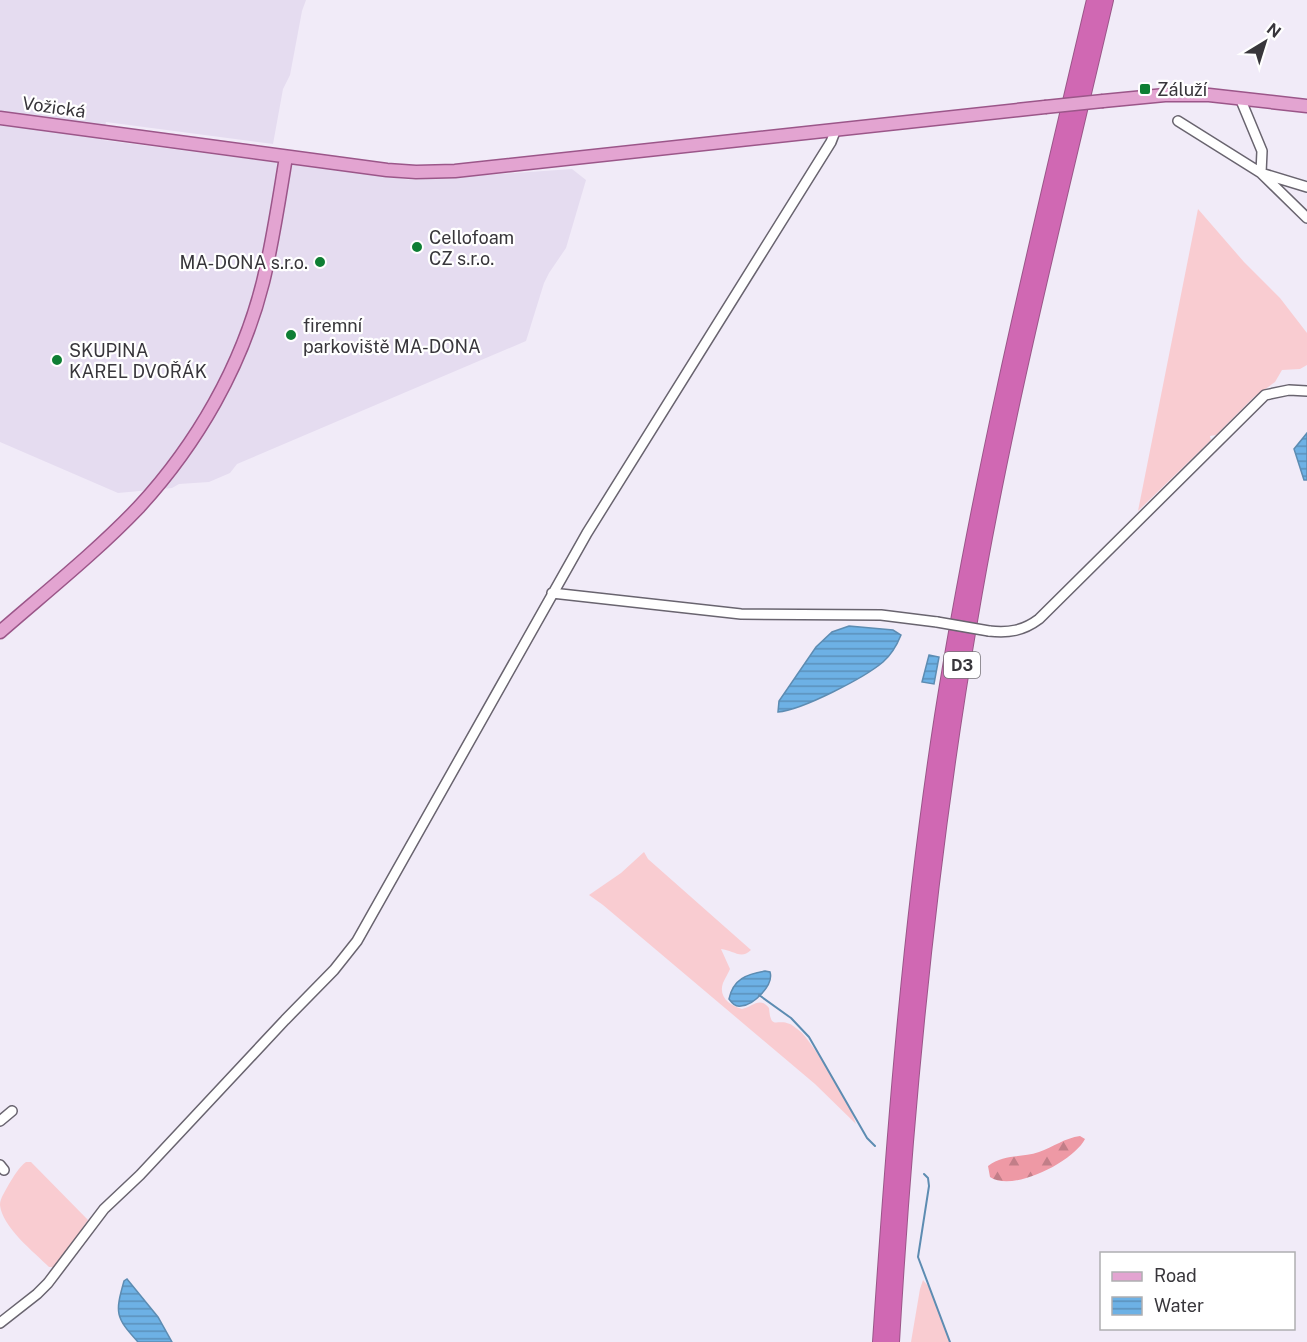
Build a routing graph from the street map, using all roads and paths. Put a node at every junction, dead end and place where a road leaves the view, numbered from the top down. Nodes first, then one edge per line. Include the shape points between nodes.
1 (1094, 0) edge
2 (1106, 0) edge
3 (1240, 98) junction
4 (1307, 106) edge
5 (0, 118) edge
6 (1178, 121) dead end
7 (836, 129) junction
8 (286, 157) junction
9 (1262, 173) junction
10 (1307, 187) edge
11 (1307, 218) edge
12 (1307, 392) edge
13 (552, 593) junction
14 (0, 632) edge
15 (12, 1111) dead end
16 (0, 1121) edge
17 (0, 1323) edge
18 (880, 1342) edge
19 (892, 1342) edge

1 - 18 highway, D3 via 998,414 958,616 920,874
2 - 19 highway, D3 via 1010,417 954,719 916,1019
3 - 4 main road, Vožická
3 - 7 main road, Vožická, bridge via 1165,95
3 - 9 street via 1260,145
5 - 8 main road, Vožická
6 - 9 street
7 - 8 main road, Vožická via 455,171 387,170
7 - 13 street
8 - 14 main road via 258,300 235,361 208,415 138,508
9 - 10 street
9 - 11 street
12 - 13 street, bridge via 1273,392 1259,399 1027,628 1008,633 882,615 741,614
13 - 17 street via 351,949 104,1209 48,1283
15 - 16 street

